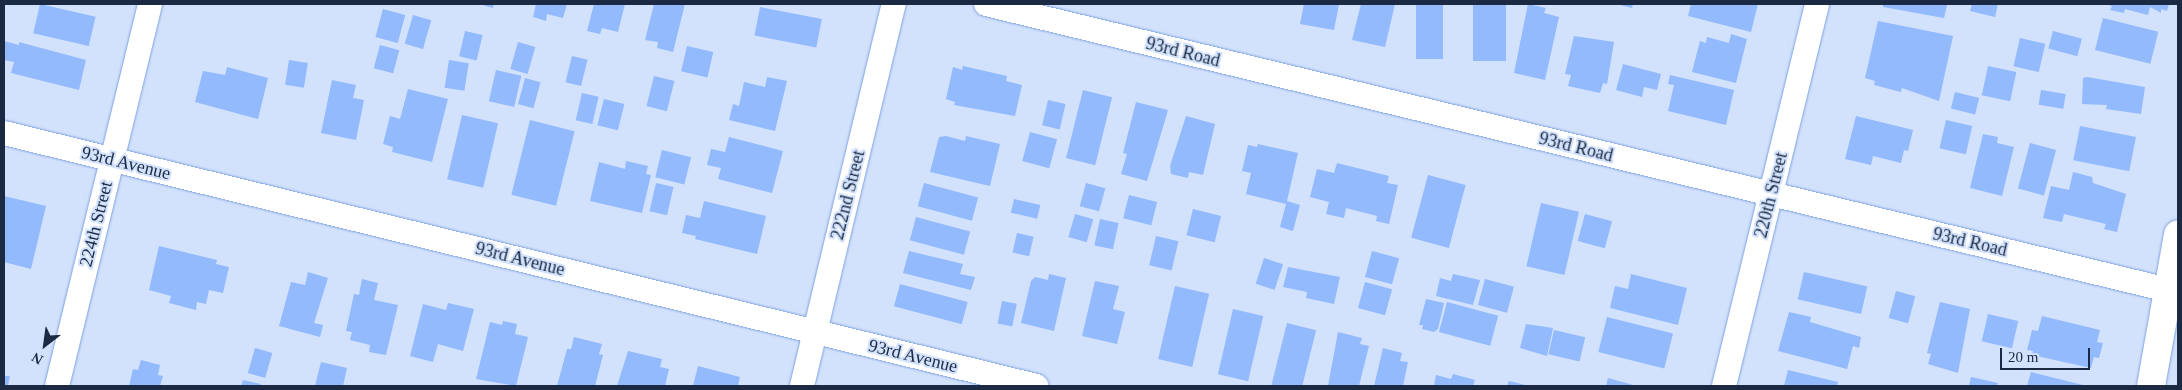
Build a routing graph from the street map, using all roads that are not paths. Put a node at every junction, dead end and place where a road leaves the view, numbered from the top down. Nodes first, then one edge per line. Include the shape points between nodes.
1 (150, 4) edge
2 (894, 4) edge
3 (986, 4) edge
4 (1818, 4) edge
5 (4, 133) edge
6 (112, 160) junction
7 (1772, 194) junction
8 (2178, 234) edge
9 (2168, 290) junction
10 (815, 331) junction
11 (56, 386) edge
12 (802, 386) edge
13 (1036, 386) edge
14 (1724, 386) edge
15 (2151, 386) edge

1 - 6 street, 224th Street
2 - 10 street, 222nd Street
3 - 7 street, 93rd Road
4 - 7 street, 220th Street
5 - 6 street, 93rd Avenue
6 - 10 street, 93rd Avenue
6 - 11 street, 224th Street
7 - 9 street, 93rd Road
7 - 14 street, 220th Street
8 - 9 main road
9 - 15 main road
10 - 12 street, 222nd Street
10 - 13 street, 93rd Avenue

